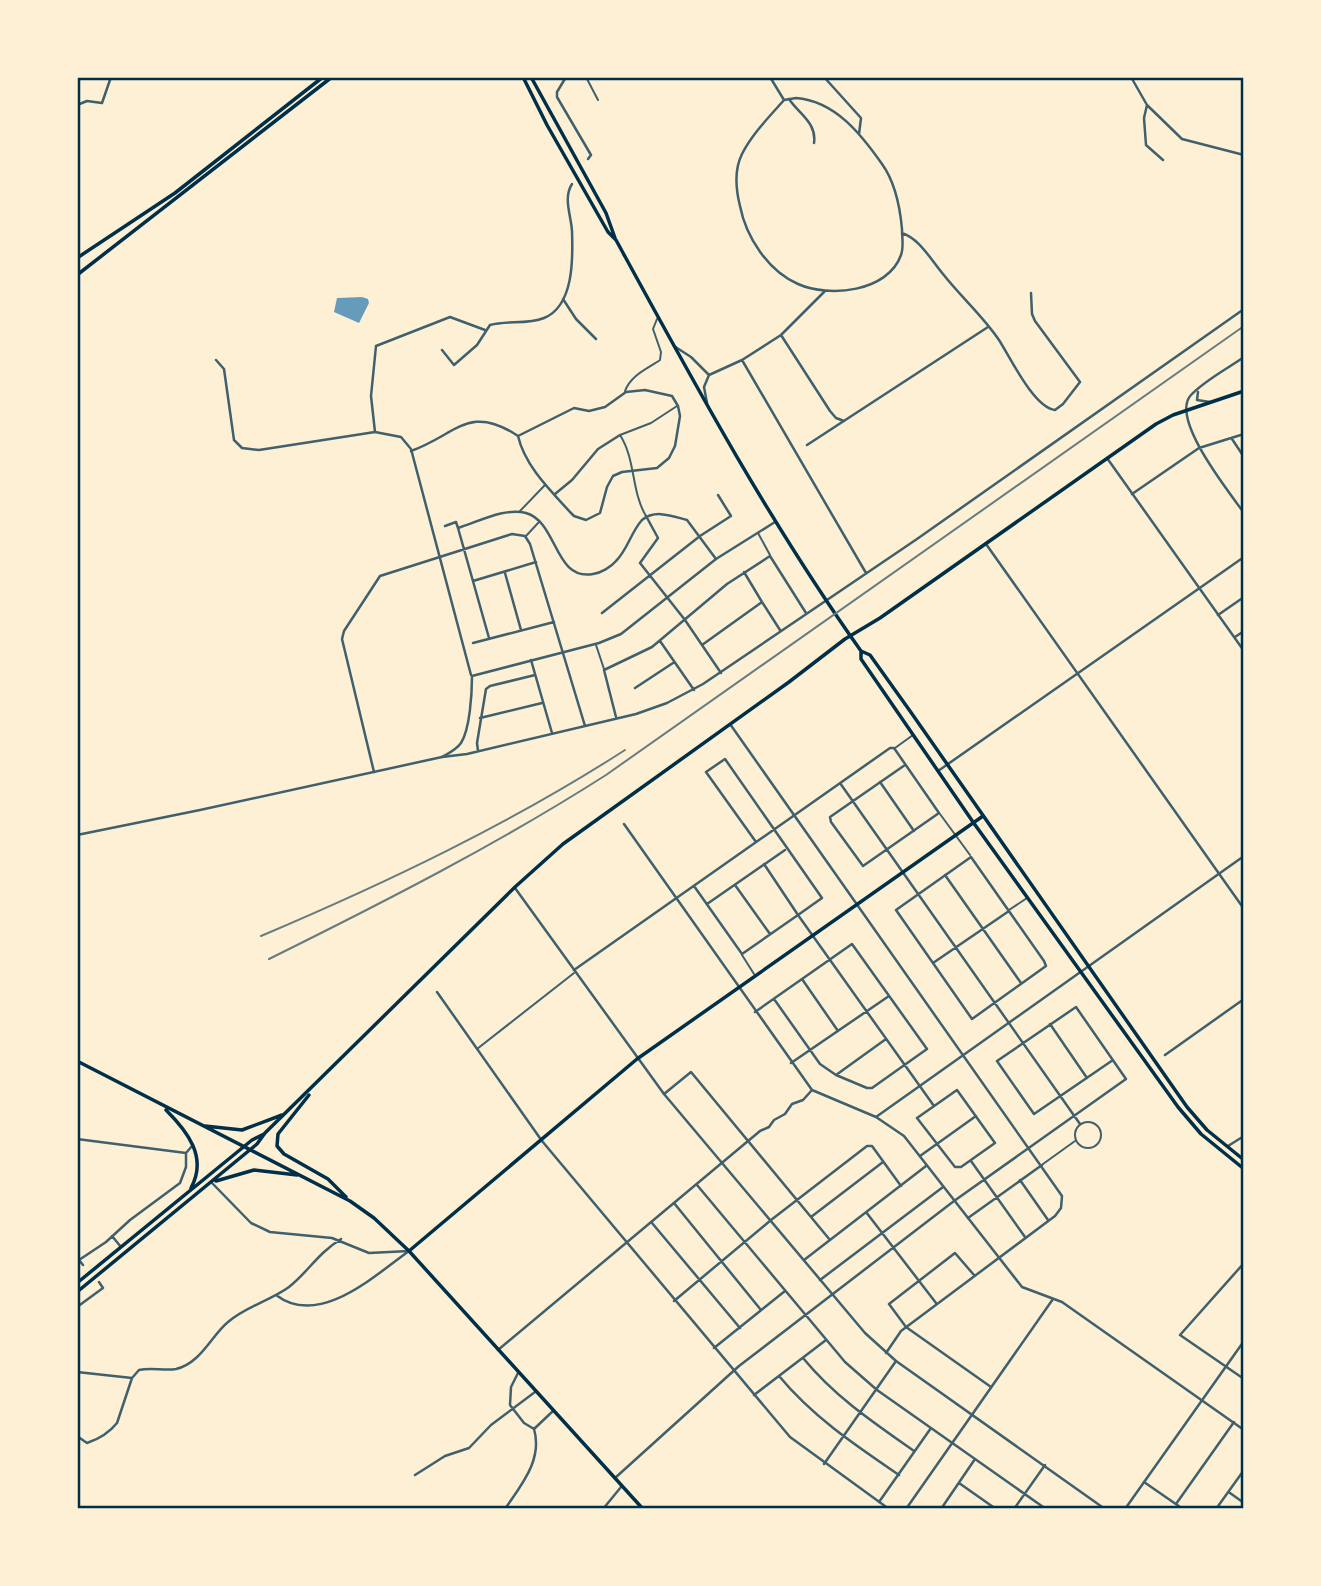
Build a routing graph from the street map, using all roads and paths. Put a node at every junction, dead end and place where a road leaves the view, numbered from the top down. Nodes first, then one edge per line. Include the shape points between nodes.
1 (111, 77) edge
2 (323, 77) edge
3 (332, 77) edge
4 (523, 77) edge
5 (531, 77) edge
6 (566, 77) edge
7 (586, 77) edge
8 (770, 77) edge
9 (824, 77) edge
10 (1131, 77) edge
11 (787, 99) junction
12 (598, 100) dead end
13 (77, 105) edge
14 (1147, 105) junction
15 (859, 134) junction
16 (814, 143) dead end
17 (1244, 155) edge
18 (588, 159) dead end
19 (1163, 160) dead end
20 (572, 184) dead end
21 (902, 233) junction
22 (616, 240) junction
23 (77, 258) edge
24 (77, 275) edge
25 (825, 291) junction
26 (1031, 293) dead end
27 (563, 299) junction
28 (1244, 309) edge
29 (658, 317) junction
30 (988, 327) junction
31 (485, 330) junction
32 (781, 335) junction
33 (596, 339) dead end
34 (674, 346) junction
35 (442, 350) dead end
36 (1244, 357) edge
37 (216, 360) dead end
38 (742, 360) junction
39 (709, 375) junction
40 (1200, 389) junction
41 (1244, 391) edge
42 (625, 392) junction
43 (1213, 402) junction
44 (678, 405) junction
45 (709, 410) junction
46 (1186, 410) junction
47 (844, 421) junction
48 (375, 432) junction
49 (1244, 434) edge
50 (620, 435) junction
51 (518, 436) junction
52 (1231, 438) junction
53 (807, 445) dead end
54 (1199, 448) junction
55 (411, 451) junction
56 (1244, 457) edge
57 (1107, 458) junction
58 (634, 471) junction
59 (546, 484) junction
60 (555, 494) junction
61 (1132, 494) junction
62 (718, 495) dead end
63 (519, 512) junction
64 (1244, 513) edge
65 (646, 516) junction
66 (540, 521) junction
67 (775, 522) junction
68 (445, 526) dead end
69 (458, 528) junction
70 (758, 533) junction
71 (525, 536) junction
72 (700, 536) junction
73 (986, 544) junction
74 (464, 548) junction
75 (439, 556) junction
76 (770, 556) junction
77 (1244, 557) edge
78 (716, 559) junction
79 (536, 562) junction
80 (505, 571) junction
81 (744, 572) junction
82 (866, 573) junction
83 (649, 575) junction
84 (474, 581) junction
85 (1200, 588) junction
86 (667, 597) junction
87 (1244, 597) edge
88 (762, 602) junction
89 (602, 613) dead end
90 (806, 613) junction
91 (1218, 615) junction
92 (685, 620) junction
93 (554, 622) junction
94 (521, 630) junction
95 (780, 630) junction
96 (1244, 631) edge
97 (1234, 637) junction
98 (489, 638) junction
99 (660, 641) junction
100 (473, 643) dead end
101 (596, 644) junction
102 (702, 645) junction
103 (861, 651) junction
104 (1244, 651) edge
105 (563, 652) junction
106 (531, 660) junction
107 (674, 662) junction
108 (604, 670) junction
109 (721, 673) junction
110 (1077, 674) junction
111 (536, 675) junction
112 (472, 676) junction
113 (635, 688) dead end
114 (694, 690) junction
115 (543, 703) junction
116 (480, 718) junction
117 (616, 718) junction
118 (730, 724) junction
119 (585, 726) junction
120 (552, 733) junction
121 (914, 735) junction
122 (892, 748) junction
123 (478, 751) junction
124 (442, 757) junction
125 (905, 765) junction
126 (947, 765) junction
127 (938, 771) junction
128 (374, 772) junction
129 (880, 782) junction
130 (840, 783) junction
131 (853, 801) junction
132 (940, 813) junction
133 (794, 815) junction
134 (983, 816) junction
135 (973, 822) junction
136 (624, 824) dead end
137 (773, 830) junction
138 (914, 831) junction
139 (77, 835) edge
140 (955, 835) junction
141 (756, 842) junction
142 (786, 849) junction
143 (886, 850) junction
144 (1244, 856) edge
145 (971, 857) junction
146 (764, 864) junction
147 (902, 872) junction
148 (1219, 874) junction
149 (945, 875) junction
150 (735, 885) junction
151 (694, 886) junction
152 (515, 887) junction
153 (918, 894) junction
154 (677, 898) junction
155 (1027, 898) junction
156 (707, 904) junction
157 (856, 905) junction
158 (1244, 909) edge
159 (1009, 911) junction
160 (798, 915) junction
161 (983, 929) junction
162 (770, 934) junction
163 (813, 936) junction
164 (956, 948) junction
165 (742, 954) junction
166 (829, 960) junction
167 (933, 963) junction
168 (1087, 966) junction
169 (575, 971) junction
170 (1080, 971) junction
171 (756, 976) junction
172 (802, 979) junction
173 (1021, 983) junction
174 (738, 988) junction
175 (437, 992) dead end
176 (888, 996) junction
177 (774, 999) junction
178 (1244, 999) edge
179 (995, 1003) junction
180 (866, 1011) junction
181 (755, 1012) junction
182 (1009, 1023) junction
183 (1050, 1024) junction
184 (838, 1031) junction
185 (886, 1039) junction
186 (1023, 1042) junction
187 (477, 1049) junction
188 (810, 1050) junction
189 (964, 1055) junction
190 (1165, 1055) dead end
191 (637, 1059) junction
192 (1113, 1060) junction
193 (77, 1061) edge
194 (791, 1063) junction
195 (905, 1065) junction
196 (836, 1075) junction
197 (1087, 1078) junction
198 (920, 1086) junction
199 (312, 1090) junction
200 (812, 1090) junction
201 (664, 1094) junction
202 (1060, 1096) junction
203 (162, 1106) junction
204 (934, 1106) junction
205 (287, 1113) junction
206 (1074, 1115) junction
207 (976, 1116) junction
208 (876, 1117) junction
209 (201, 1125) junction
210 (1080, 1125) junction
211 (265, 1133) junction
212 (1244, 1136) edge
213 (77, 1139) edge
214 (542, 1140) junction
215 (1076, 1141) junction
216 (747, 1142) junction
217 (194, 1144) junction
218 (936, 1144) junction
219 (1029, 1146) junction
220 (1228, 1146) junction
221 (243, 1147) junction
222 (250, 1150) junction
223 (186, 1153) junction
224 (920, 1156) junction
225 (1244, 1160) edge
226 (971, 1161) junction
227 (723, 1162) junction
228 (883, 1162) junction
229 (1042, 1165) junction
230 (927, 1166) junction
231 (1244, 1169) edge
232 (300, 1175) junction
233 (984, 1179) junction
234 (1020, 1180) junction
235 (213, 1182) junction
236 (696, 1184) junction
237 (901, 1186) junction
238 (943, 1187) junction
239 (188, 1192) junction
240 (997, 1196) junction
241 (797, 1200) junction
242 (350, 1201) junction
243 (954, 1201) junction
244 (674, 1203) junction
245 (866, 1212) junction
246 (811, 1217) junction
247 (967, 1218) junction
248 (771, 1220) junction
249 (1048, 1220) junction
250 (651, 1222) junction
251 (882, 1233) junction
252 (112, 1236) junction
253 (1025, 1237) junction
254 (341, 1240) junction
255 (830, 1240) junction
256 (626, 1242) junction
257 (744, 1242) junction
258 (121, 1247) junction
259 (894, 1249) junction
260 (408, 1251) junction
261 (997, 1257) junction
262 (804, 1260) junction
263 (721, 1261) junction
264 (1244, 1263) edge
265 (83, 1265) dead end
266 (974, 1275) junction
267 (699, 1279) junction
268 (918, 1279) junction
269 (820, 1280) junction
270 (99, 1282) dead end
271 (77, 1283) edge
272 (77, 1292) edge
273 (785, 1292) junction
274 (276, 1295) junction
275 (832, 1295) junction
276 (1053, 1299) junction
277 (674, 1301) junction
278 (936, 1303) junction
279 (77, 1307) edge
280 (761, 1310) junction
281 (805, 1315) junction
282 (906, 1327) junction
283 (740, 1328) junction
284 (826, 1340) junction
285 (1244, 1341) edge
286 (714, 1348) junction
287 (498, 1350) junction
288 (886, 1353) junction
289 (803, 1358) junction
290 (897, 1361) junction
291 (1226, 1366) junction
292 (733, 1371) junction
293 (77, 1372) edge
294 (518, 1373) junction
295 (779, 1376) junction
296 (132, 1378) junction
297 (1244, 1379) edge
298 (991, 1387) junction
299 (876, 1390) junction
300 (535, 1392) junction
301 (754, 1395) junction
302 (1202, 1401) junction
303 (511, 1409) junction
304 (553, 1411) junction
305 (860, 1413) junction
306 (972, 1415) junction
307 (1234, 1422) junction
308 (931, 1428) junction
309 (534, 1429) junction
310 (1244, 1430) edge
311 (77, 1436) edge
312 (843, 1437) junction
313 (952, 1443) junction
314 (915, 1451) junction
315 (975, 1460) junction
316 (824, 1464) junction
317 (1045, 1465) junction
318 (1244, 1470) edge
319 (415, 1475) dead end
320 (898, 1475) junction
321 (614, 1479) junction
322 (1144, 1482) junction
323 (959, 1483) junction
324 (622, 1486) junction
325 (1228, 1492) junction
326 (1025, 1494) junction
327 (879, 1502) junction
328 (1244, 1503) edge
329 (1176, 1504) junction
330 (942, 1508) edge
331 (505, 1509) edge
332 (603, 1509) edge
333 (643, 1509) edge
334 (889, 1509) edge
335 (906, 1509) edge
336 (996, 1509) edge
337 (1014, 1509) edge
338 (1046, 1509) edge
339 (1105, 1509) edge
340 (1125, 1509) edge
341 (1183, 1509) edge
342 (1216, 1509) edge

1 - 13 street via 102,103
2 - 23 main road via 175,192
3 - 24 main road
4 - 22 main road via 566,161
5 - 22 main road
6 - 18 street via 557,94 591,155
7 - 12 street
8 - 11 street
9 - 15 street via 860,118
10 - 14 street
11 - 15 street via 824,106
11 - 16 street via 812,127
11 - 25 street via 741,156 738,201 749,235 775,269 801,286
14 - 17 street via 1182,139
14 - 19 street via 1146,145
15 - 21 street via 889,174
20 - 27 street via 567,196 571,264
21 - 25 street via 902,253 893,269 868,284
21 - 30 street via 916,240
22 - 29 main road
25 - 32 street
26 - 30 street via 1035,320 1079,379 1058,409 1049,409 1034,394
27 - 31 street via 555,312 542,319 494,324
27 - 33 street
28 - 82 street
29 - 34 main road
29 - 42 street via 653,329 660,360 640,372
30 - 47 street
31 - 35 street via 477,345 454,365
31 - 48 street via 450,317 376,346 371,396
32 - 38 street
32 - 47 street via 830,411
34 - 39 street
34 - 45 main road
36 - 40 street
37 - 48 street via 224,369 234,440 242,448 259,450
38 - 39 street
38 - 82 street
39 - 45 street via 704,387
40 - 43 street via 1197,400
40 - 46 street via 1189,398
41 - 43 main road
42 - 44 street via 663,393
42 - 51 street via 606,407 573,408
43 - 46 main road
44 - 50 street via 651,424
44 - 58 street via 680,420 669,458 657,468
45 - 67 main road
46 - 54 street
46 - 57 main road via 1156,424
47 - 53 street
48 - 55 street via 401,437
49 - 52 street
50 - 58 street
50 - 60 street via 598,449
51 - 55 street via 494,422 471,422
51 - 59 street via 524,454
52 - 54 street
52 - 56 street
54 - 61 street
54 - 64 street
55 - 75 street
57 - 61 street
57 - 73 main road
58 - 60 street via 611,479 600,513 591,519 574,516
58 - 65 street via 637,498
59 - 60 street
59 - 63 street
61 - 85 street
62 - 72 street via 731,516
63 - 66 street
63 - 69 street
65 - 66 street via 616,562 587,575 569,567
65 - 72 street via 659,513 687,520
65 - 83 street via 658,538 640,563
66 - 71 street
67 - 70 street
67 - 103 main road
68 - 69 street via 456,522
69 - 74 street
70 - 76 street
70 - 78 street
71 - 74 street via 512,534
71 - 79 street
72 - 78 street
72 - 83 street
73 - 110 street
73 - 118 main road
74 - 75 street
74 - 84 street
75 - 112 street
75 - 128 street via 380,576 342,634
76 - 81 street
76 - 90 street
77 - 85 street
78 - 86 street
79 - 80 street
79 - 93 street
80 - 84 street
80 - 94 street
81 - 88 street
81 - 92 street
82 - 90 street
83 - 86 street
83 - 89 street
84 - 98 street
85 - 91 street
85 - 110 street
86 - 92 street
86 - 101 street via 627,631
87 - 91 street
88 - 95 street
88 - 102 street
90 - 95 street
91 - 97 street
92 - 99 street
92 - 102 street
93 - 94 street
93 - 105 street
94 - 98 street
95 - 109 street
96 - 97 street
97 - 104 street
98 - 100 street
99 - 107 street
99 - 108 street
101 - 105 street
101 - 108 street
102 - 109 street
103 - 121 main road via 861,659
103 - 126 main road via 870,655
105 - 106 street
105 - 119 street
106 - 111 street
106 - 112 street
107 - 113 street
107 - 114 street
108 - 117 street
109 - 114 street
110 - 126 street
110 - 148 street
111 - 115 street
111 - 116 street via 489,686
112 - 124 street via 464,737
114 - 117 street via 655,708
115 - 116 street
115 - 120 street
116 - 123 street
117 - 119 street
118 - 133 street
118 - 152 main road via 563,844
119 - 120 street
120 - 123 street
121 - 122 street
121 - 127 main road
122 - 125 street
122 - 130 street
123 - 124 street
124 - 128 street
125 - 129 street
125 - 132 street
126 - 127 street
126 - 134 main road
127 - 135 main road
128 - 139 street
129 - 131 street
129 - 138 street
130 - 131 street
130 - 133 street
131 - 143 street
131 - 143 street via 830,817 853,855 863,866
132 - 138 street
132 - 140 street
133 - 137 street
133 - 157 street
134 - 135 main road
134 - 168 main road
135 - 140 main road
135 - 155 main road
136 - 154 street
137 - 141 street
137 - 141 street via 724,759 706,772
137 - 142 street
138 - 143 street
140 - 145 street
140 - 147 main road
141 - 151 street
142 - 146 street
142 - 160 street via 822,898
143 - 147 street
144 - 148 street
145 - 149 street
145 - 159 street
146 - 150 street
146 - 160 street
147 - 153 street
147 - 157 main road
148 - 158 street
148 - 168 street
149 - 153 street
149 - 161 street
150 - 156 street
150 - 162 street
151 - 154 street
151 - 156 street
152 - 169 street
152 - 199 main road
153 - 164 street
153 - 167 street via 896,910
154 - 169 street
154 - 174 street
155 - 159 street
155 - 170 main road
156 - 165 street
157 - 163 main road
157 - 189 street
159 - 161 street
159 - 173 street via 1046,966
160 - 162 street
160 - 163 street
161 - 164 street
161 - 173 street
162 - 165 street
163 - 166 street
163 - 171 main road
164 - 167 street
164 - 179 street
165 - 171 street
166 - 172 street
166 - 176 street via 852,944
166 - 180 street
167 - 179 street via 972,1019
168 - 170 street
168 - 220 main road via 1187,1107
169 - 187 street
169 - 191 street
170 - 182 street
170 - 231 main road via 1191,1124
171 - 174 main road
172 - 177 street
172 - 184 street
173 - 179 street
174 - 181 street
174 - 191 main road
175 - 187 street
176 - 180 street
176 - 195 street via 927,1049
177 - 181 street
177 - 188 street
178 - 190 street
179 - 182 street
180 - 184 street
180 - 185 street
181 - 194 street
182 - 186 street
182 - 189 street
183 - 186 street
183 - 192 street via 1076,1007
183 - 197 street
184 - 188 street
185 - 195 street
185 - 196 street
186 - 202 street
186 - 202 street via 997,1061 1034,1114
187 - 214 street
188 - 194 street
188 - 196 street via 820,1065
189 - 198 street
189 - 219 street
191 - 201 street
191 - 214 main road
192 - 197 street
192 - 206 street via 1126,1079
193 - 203 main road
194 - 200 street
195 - 196 street via 869,1089
195 - 198 street
197 - 202 street
198 - 204 street
198 - 208 street
199 - 205 main road
199 - 242 main road via 280,1131 277,1145 284,1154 328,1178
200 - 208 street
200 - 216 street
201 - 216 street via 691,1072
201 - 227 street
202 - 206 street
203 - 209 main road
203 - 217 main road
204 - 207 street via 957,1090
204 - 218 street via 917,1118
205 - 209 main road via 242,1130
205 - 211 main road
206 - 210 street
206 - 219 street
207 - 218 street
207 - 226 street via 995,1143
208 - 224 street via 901,1133
209 - 221 main road
210 - 215 street
210 - 215 street via 1093,1123 1101,1138 1089,1148
211 - 221 main road
211 - 222 main road
212 - 220 street
213 - 223 street
214 - 256 street
214 - 260 main road
215 - 229 street
216 - 227 street
216 - 241 street
217 - 223 street
217 - 239 main road via 197,1173
218 - 224 street
218 - 226 street via 955,1167
219 - 229 street
219 - 233 street
220 - 225 main road
221 - 222 main road
221 - 239 main road
222 - 232 main road
222 - 235 main road
223 - 252 street via 180,1183
224 - 230 street
226 - 233 street
227 - 236 street
227 - 248 street
228 - 237 street
228 - 241 street via 872,1146 867,1146
228 - 246 street
229 - 234 street
229 - 249 street via 1062,1196 1061,1208
230 - 237 street
230 - 238 street
232 - 235 main road via 254,1170
232 - 242 main road
233 - 240 street
233 - 243 street
234 - 240 street
234 - 249 street
235 - 254 street via 260,1229
235 - 272 main road
236 - 244 street
236 - 257 street
237 - 245 street
238 - 243 street
238 - 251 street
239 - 258 main road
240 - 247 street
240 - 253 street
241 - 246 street
241 - 248 street
242 - 260 main road
243 - 247 street
243 - 259 street
244 - 250 street
244 - 263 street
245 - 251 street
245 - 255 street
246 - 255 street
247 - 261 street
248 - 257 street
248 - 262 street
249 - 253 street
250 - 256 street
250 - 267 street
251 - 259 street
251 - 269 street
252 - 258 street
252 - 265 street via 79,1260
253 - 261 street
254 - 260 street via 369,1253
254 - 274 street via 326,1248
255 - 262 street
256 - 277 street
256 - 287 street
257 - 263 street
257 - 273 street
258 - 271 main road
259 - 268 street
259 - 275 street
260 - 274 street via 354,1290 320,1304 285,1302
260 - 287 main road
261 - 266 street
261 - 276 street via 1022,1287
262 - 269 street
263 - 267 street
263 - 280 street
264 - 291 street via 1180,1335
266 - 268 street via 955,1253
266 - 278 street
267 - 277 street
267 - 283 street
268 - 278 street
268 - 282 street via 889,1303
269 - 275 street
270 - 279 street via 103,1288
273 - 280 street
273 - 281 street
274 - 296 street via 232,1318 184,1365 141,1369
275 - 281 street
275 - 288 street
276 - 298 street
276 - 302 street
277 - 286 street
278 - 282 street
280 - 283 street
281 - 284 street
281 - 292 street
282 - 288 street
282 - 298 street
283 - 286 street
284 - 289 street
284 - 299 street
285 - 291 street
286 - 292 street
287 - 294 main road
288 - 290 street
289 - 295 street
289 - 305 street via 834,1393
290 - 299 street
290 - 306 street
291 - 297 street
291 - 302 street
292 - 301 street
292 - 321 street
293 - 296 street
294 - 300 main road
294 - 303 street via 511,1387
295 - 301 street
295 - 312 street via 808,1409
296 - 311 street via 112,1429 87,1443
298 - 306 street
299 - 305 street
299 - 308 street
300 - 303 street
300 - 304 main road
301 - 316 street via 790,1437
302 - 307 street
302 - 322 street
303 - 309 street
303 - 319 street via 469,1448 445,1456
304 - 309 street
304 - 321 main road
305 - 312 street
305 - 314 street
306 - 313 street
306 - 317 street
307 - 310 street
307 - 329 street
308 - 313 street
308 - 314 street
309 - 331 street via 536,1456
312 - 316 street
312 - 320 street
313 - 315 street
313 - 335 street
314 - 320 street
315 - 323 street
315 - 326 street
316 - 327 street
317 - 326 street
317 - 339 street
318 - 325 street
320 - 327 street
321 - 324 main road
322 - 329 street
322 - 340 street
323 - 330 street
323 - 336 street
324 - 332 street
324 - 333 main road
325 - 328 street
325 - 342 street
326 - 337 street
326 - 338 street
327 - 334 street
329 - 341 street

